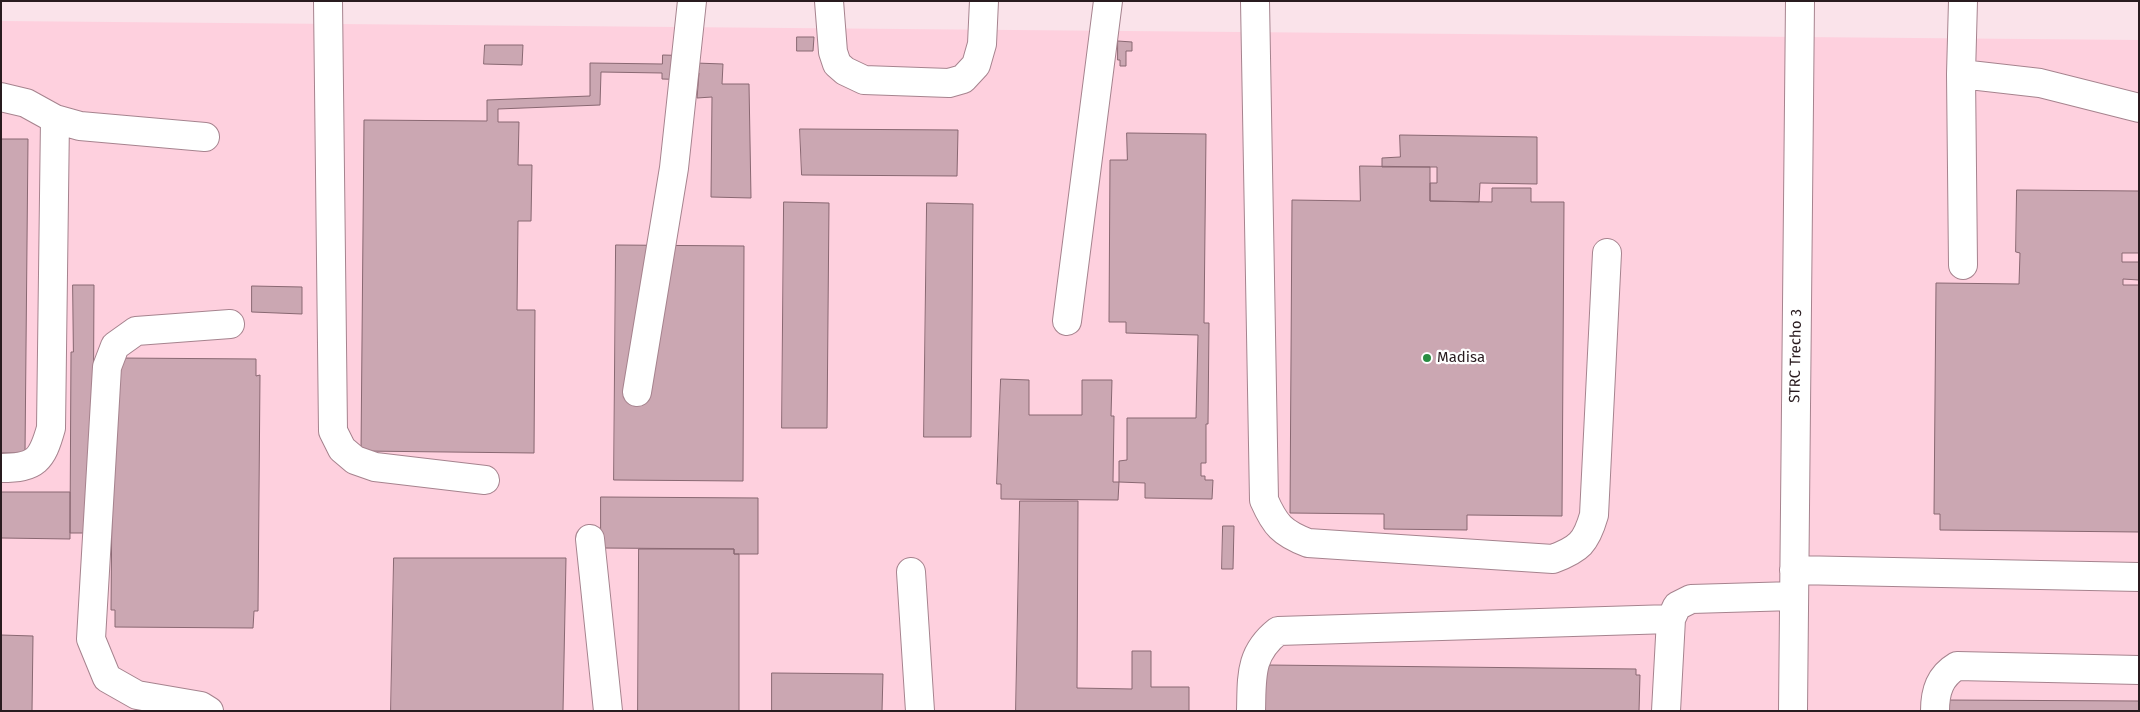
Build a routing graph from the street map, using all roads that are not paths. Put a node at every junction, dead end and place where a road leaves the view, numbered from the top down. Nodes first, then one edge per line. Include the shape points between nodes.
1 (328, 1) edge
2 (692, 1) edge
3 (829, 1) edge
4 (984, 1) edge
5 (1108, 1) edge
6 (1255, 1) edge
7 (1800, 1) edge
8 (1963, 1) edge
9 (1961, 74) junction
10 (1, 97) edge
11 (2139, 108) edge
12 (55, 119) junction
13 (205, 137) dead end
14 (1607, 253) dead end
15 (1963, 265) dead end
16 (1066, 320) dead end
17 (230, 324) dead end
18 (636, 392) dead end
19 (1, 468) edge
20 (485, 480) dead end
21 (590, 539) dead end
22 (911, 572) dead end
23 (2139, 577) edge
24 (1794, 583) junction
25 (1671, 619) junction
26 (2139, 670) edge
27 (210, 711) edge
28 (608, 711) edge
29 (920, 711) edge
30 (1250, 711) edge
31 (1666, 711) edge
32 (1793, 711) edge
33 (1935, 711) edge

1 - 20 street via 333,431 342,448 355,460 375,467
2 - 18 street via 674,168
3 - 4 street via 833,52 837,64 845,72 864,80 949,83 963,79 976,65 982,44
5 - 16 street
6 - 14 street via 1264,500 1273,520 1289,535 1308,543 1553,560 1574,551 1588,536 1594,515
7 - 24 street, STRC Trecho 3
8 - 9 street
9 - 11 street via 2040,83
9 - 15 street
10 - 12 street via 26,104
12 - 13 street via 80,126
12 - 19 street via 52,428 44,453 31,466
17 - 27 street via 136,331 115,346 107,367 92,619 92,638 107,678 137,695 201,706
21 - 28 street
22 - 29 street
23 - 24 street
24 - 25 street via 1690,599 1677,606
24 - 32 street, STRC Trecho 3
25 - 30 street via 1278,631 1256,655
25 - 31 street
26 - 33 street via 1957,666 1944,674 1938,686

